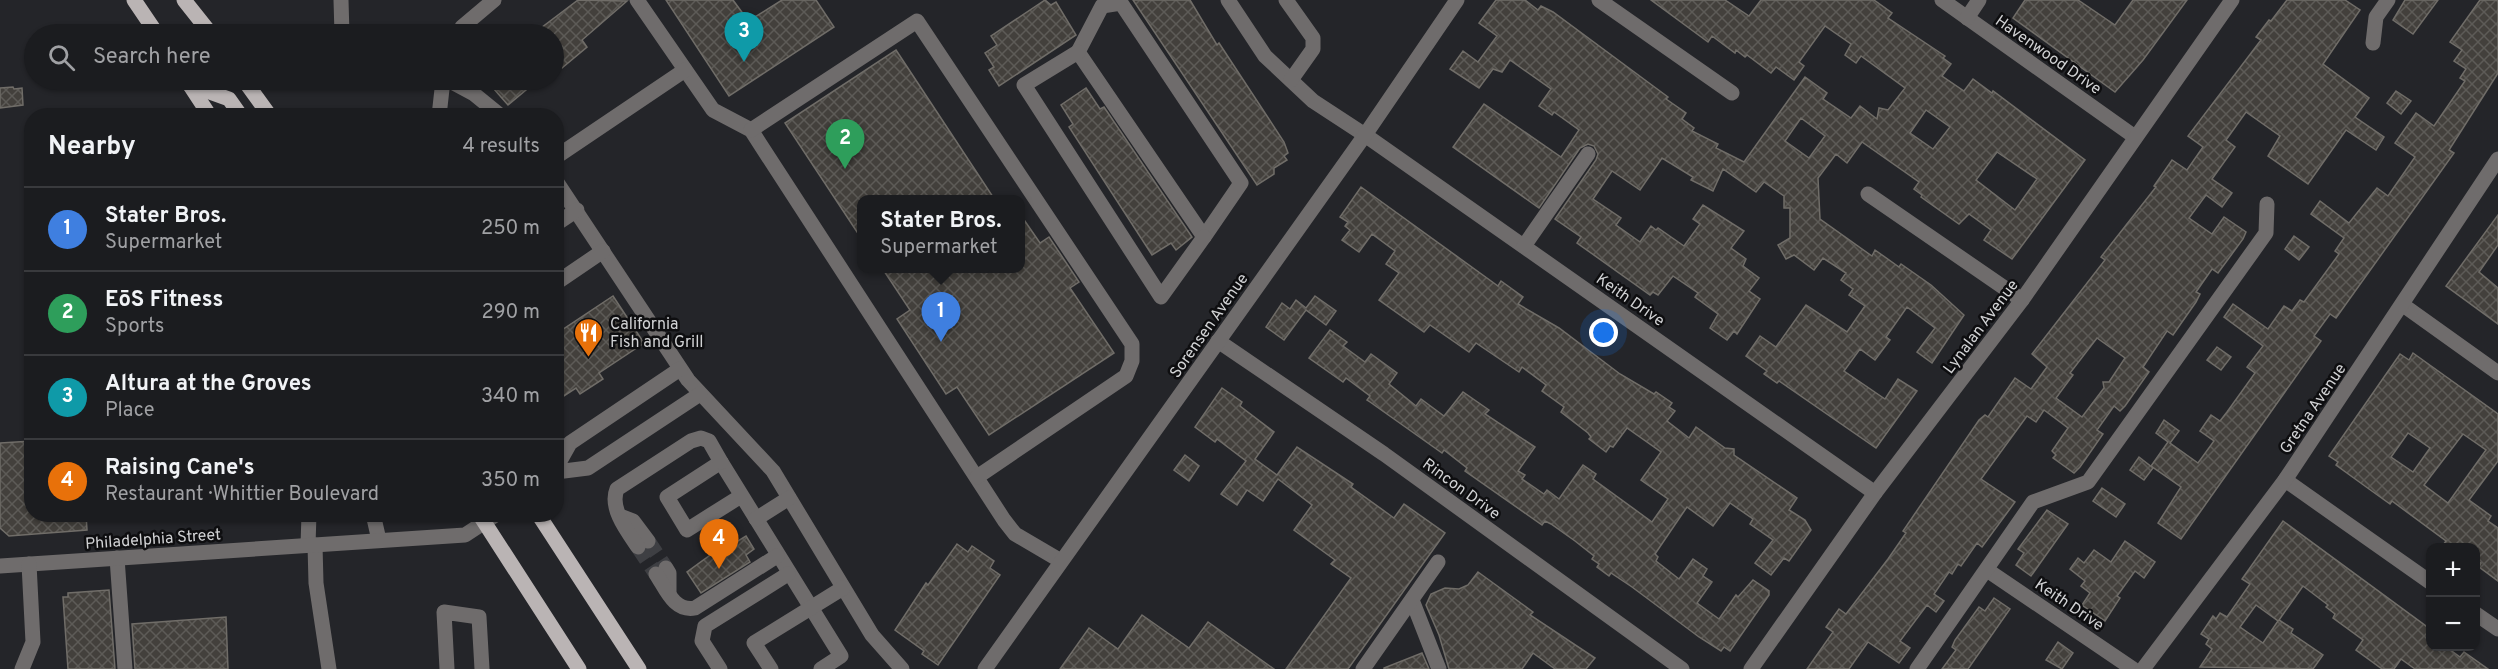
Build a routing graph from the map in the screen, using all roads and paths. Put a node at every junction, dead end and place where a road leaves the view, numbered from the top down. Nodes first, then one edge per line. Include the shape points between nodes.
1 (134, 0) edge
2 (184, 0) edge
3 (341, 0) edge
4 (494, 0) edge
5 (637, 0) edge
6 (1228, 0) edge
7 (1286, 0) edge
8 (1457, 0) edge
9 (1599, 0) edge
10 (1942, 0) edge
11 (1979, 0) edge
12 (2232, 0) edge
13 (2388, 0) edge
14 (1100, 3) edge
15 (1967, 18) junction
16 (150, 24) edge
17 (203, 24) edge
18 (342, 24) edge
19 (466, 24) edge
20 (2373, 42) dead end
21 (1078, 51) junction
22 (685, 70) junction
23 (1291, 80) junction
24 (193, 90) edge
25 (207, 90) edge
26 (251, 90) edge
27 (442, 90) edge
28 (467, 90) edge
29 (1732, 93) dead end
30 (205, 108) edge
31 (235, 108) edge
32 (264, 108) edge
33 (439, 108) edge
34 (491, 108) edge
35 (751, 130) junction
36 (1365, 135) junction
37 (2135, 137) junction
38 (564, 152) edge
39 (1588, 154) dead end
40 (2498, 159) edge
41 (564, 192) edge
42 (1868, 194) dead end
43 (2267, 204) dead end
44 (577, 210) junction
45 (564, 219) edge
46 (1204, 237) junction
47 (1524, 246) junction
48 (603, 250) junction
49 (564, 277) edge
50 (2022, 300) junction
51 (2403, 305) junction
52 (1218, 341) junction
53 (680, 369) junction
54 (2498, 373) edge
55 (700, 394) junction
56 (564, 455) edge
57 (721, 462) junction
58 (564, 470) edge
59 (977, 477) junction
60 (2285, 480) junction
61 (1875, 492) junction
62 (741, 496) junction
63 (789, 498) junction
64 (756, 519) junction
65 (310, 522) edge
66 (375, 522) edge
67 (481, 522) edge
68 (490, 522) edge
69 (543, 522) edge
70 (379, 540) junction
71 (643, 544) tunnel mouth
72 (311, 545) junction
73 (777, 556) junction
74 (117, 558) junction
75 (1061, 561) junction
76 (1438, 562) dead end
77 (29, 564) junction
78 (0, 566) edge
79 (1987, 570) junction
80 (661, 571) tunnel mouth
81 (789, 574) junction
82 (2426, 579) edge
83 (843, 588) junction
84 (1412, 600) junction
85 (810, 608) junction
86 (2480, 617) edge
87 (2498, 629) edge
88 (841, 656) junction
89 (22, 669) edge
90 (124, 669) edge
91 (328, 669) edge
92 (447, 669) edge
93 (482, 669) edge
94 (579, 669) edge
95 (639, 669) edge
96 (720, 669) edge
97 (771, 669) edge
98 (820, 669) edge
99 (850, 669) edge
100 (902, 669) edge
101 (985, 669) edge
102 (1363, 669) edge
103 (1439, 669) edge
104 (1682, 669) edge
105 (1750, 669) edge
106 (1917, 669) edge
107 (2133, 669) edge
108 (2143, 669) edge

1 - 16 main road
2 - 17 main road
3 - 18 street
4 - 19 street
5 - 22 street
6 - 23 street, Keith Drive via 1265,56
7 - 23 street via 1313,38 1313,49
8 - 36 street, Sorensen Avenue
9 - 29 street
10 - 15 street, Havenwood Drive
11 - 15 street
12 - 37 street, Lynalan Avenue
13 - 20 street via 2376,17
14 - 21 street
14 - 46 street via 1121,3 1240,183
15 - 37 street, Havenwood Drive
21 - 46 street
21 - 46 street via 1024,85 1161,297
22 - 35 street via 713,110
22 - 38 street
23 - 36 street, Keith Drive via 1313,101
24 - 30 main road
25 - 31 main road via 229,99
26 - 32 main road
27 - 33 street
28 - 34 street
35 - 59 street
35 - 59 street via 917,21 1132,344 1132,361 1126,376
36 - 47 street, Keith Drive
36 - 52 street, Sorensen Avenue
37 - 50 street, Lynalan Avenue
39 - 47 street
40 - 51 street, Gretna Avenue
41 - 44 street
42 - 50 street
43 - 79 street via 2266,233 2088,482 2033,502
44 - 45 street
44 - 48 street
47 - 61 street, Keith Drive
48 - 49 street
48 - 53 street
50 - 61 street, Lynalan Avenue
51 - 54 street
51 - 60 street, Gretna Avenue
52 - 75 street, Sorensen Avenue
52 - 104 street, Rincon Drive via 1384,454
53 - 55 street
53 - 56 street via 570,443
55 - 58 street via 588,468
55 - 63 street via 759,453
57 - 62 street
57 - 62 street via 667,497 687,530
57 - 71 street via 709,441 701,438 617,489 613,498 625,528
59 - 75 street via 1015,534
60 - 82 street
60 - 108 street, Gretna Avenue
61 - 105 street, Lynalan Avenue
62 - 64 street
63 - 64 street
63 - 83 street
64 - 73 street
65 - 72 street
66 - 70 street
67 - 70 street, Philadelphia Street via 465,534
68 - 94 main road
69 - 95 main road
70 - 72 street, Philadelphia Street
72 - 74 street, Philadelphia Street
72 - 91 street
73 - 80 street via 695,608 685,610 678,608 669,594
73 - 81 street
74 - 77 street, Philadelphia Street
74 - 90 street
75 - 101 street, Sorensen Avenue
76 - 84 street
77 - 78 street, Philadelphia Street
77 - 89 street via 33,642
79 - 106 street
79 - 107 street, Keith Drive
81 - 85 street
81 - 96 street via 705,626 702,641
83 - 85 street
83 - 100 street via 872,634
84 - 102 street
84 - 103 street
85 - 88 street
85 - 97 street via 754,642
86 - 87 street
88 - 98 street
88 - 99 street
92 - 93 street via 444,612 479,617

